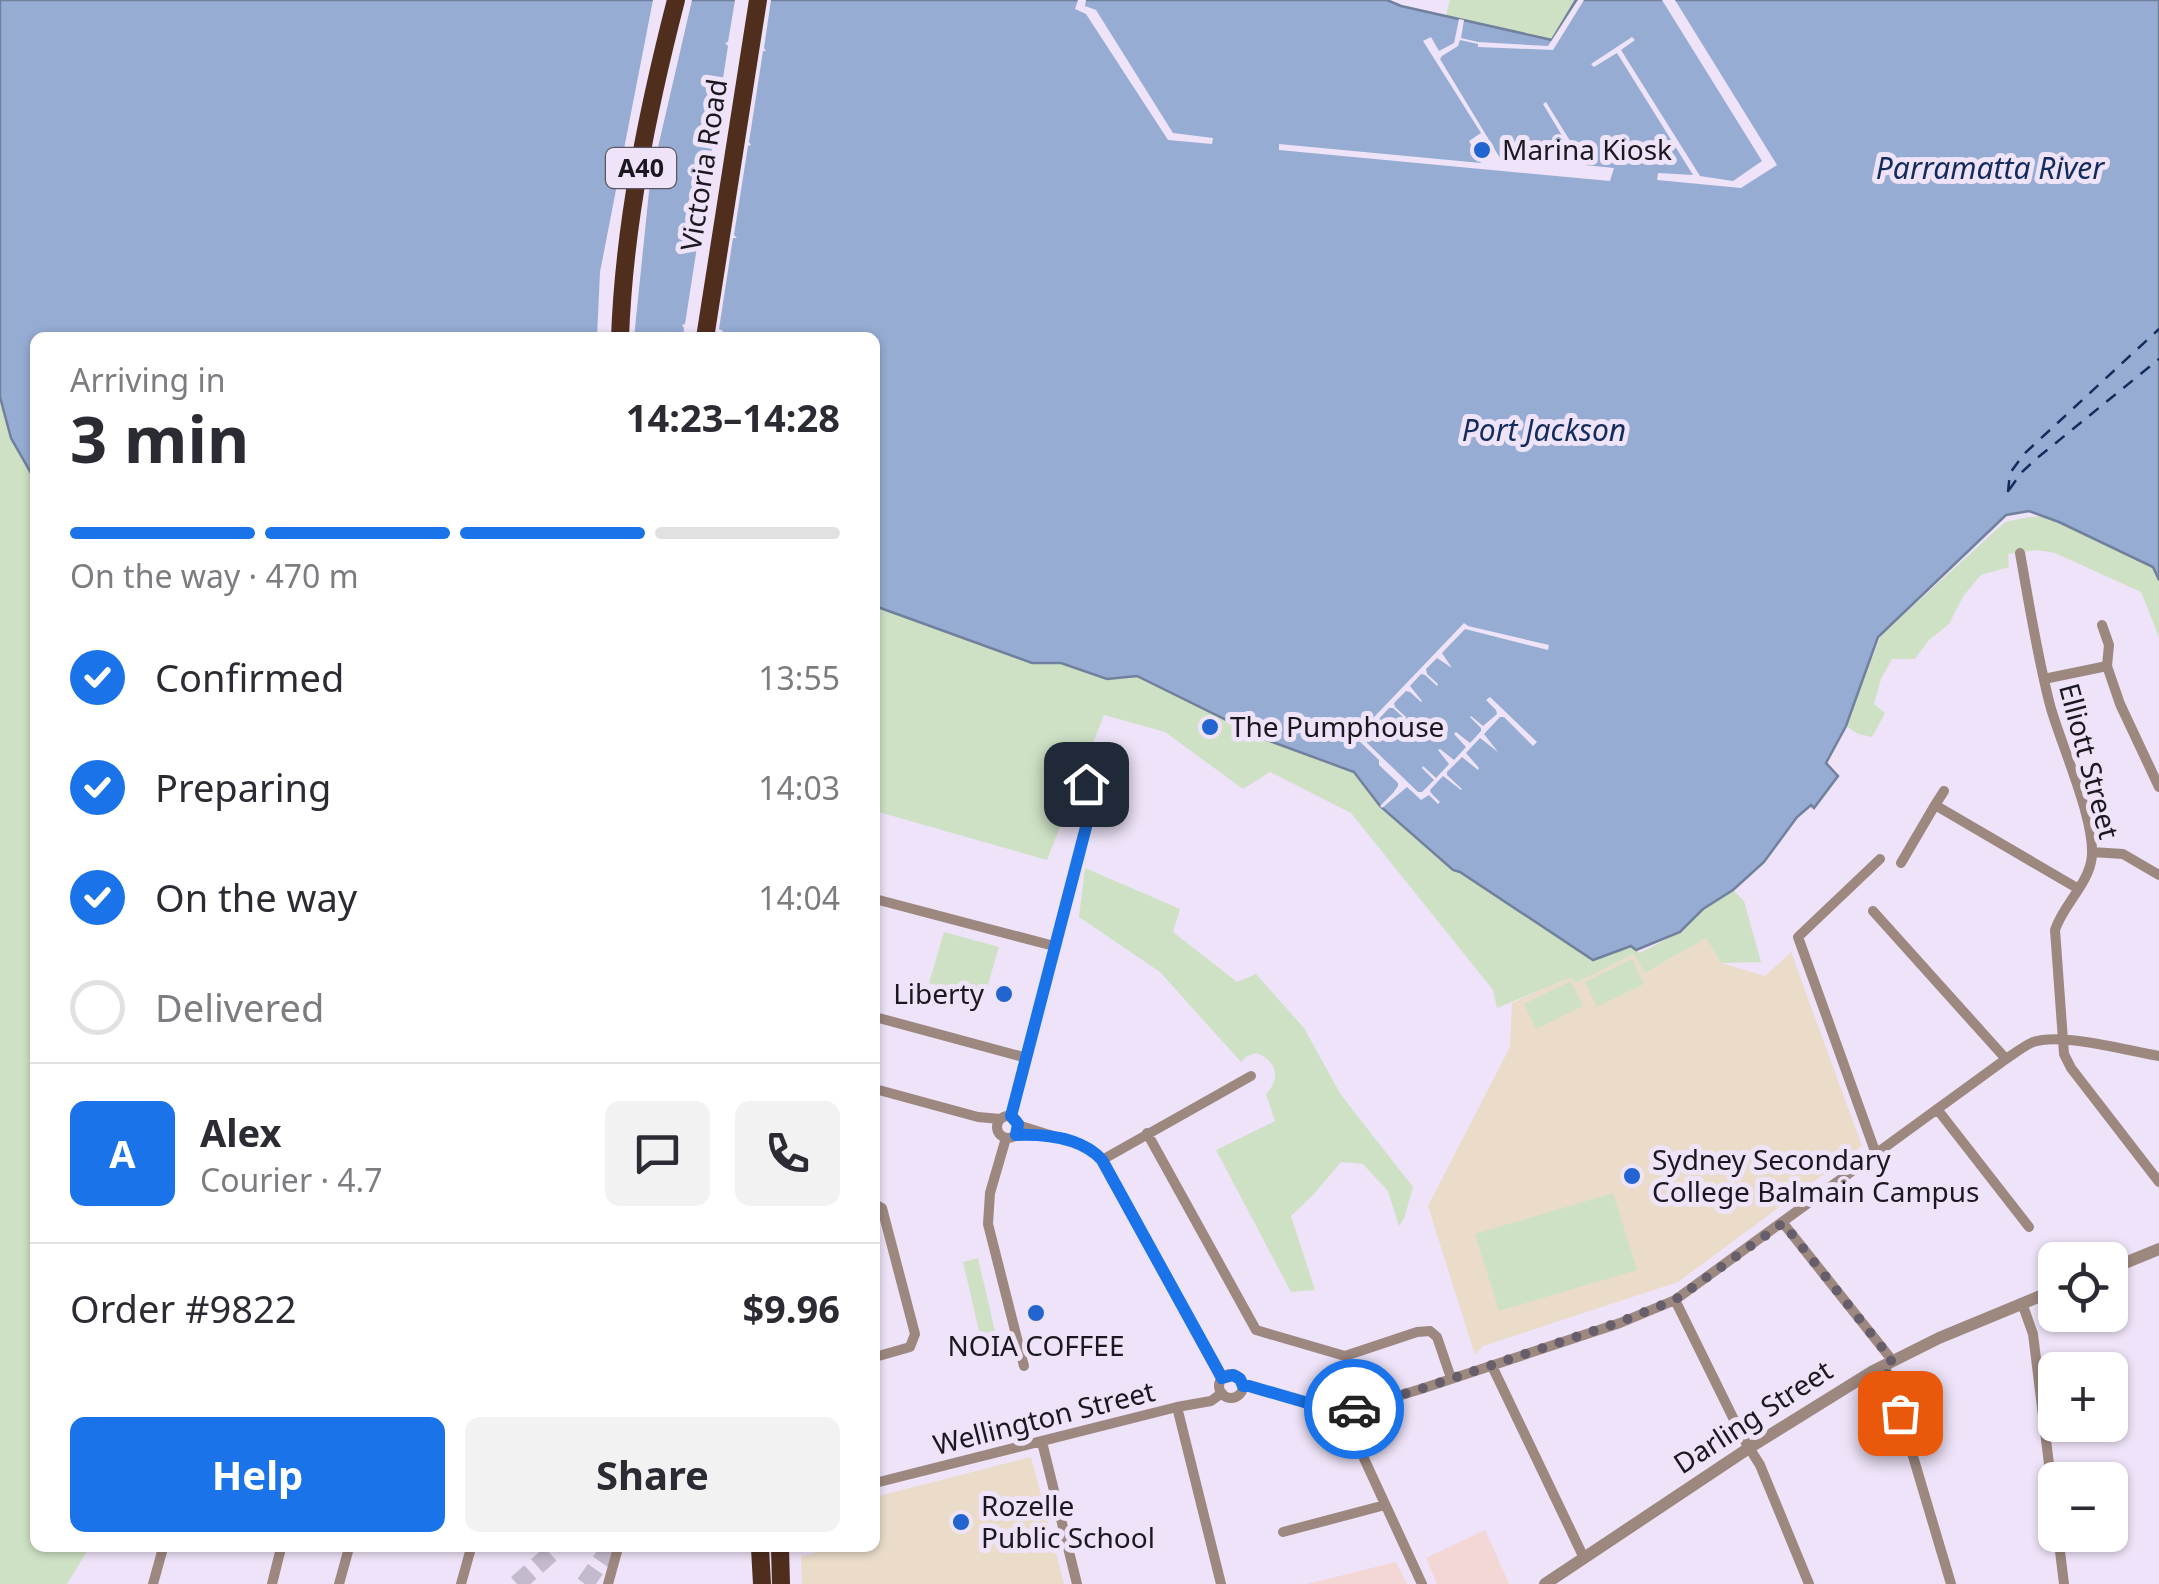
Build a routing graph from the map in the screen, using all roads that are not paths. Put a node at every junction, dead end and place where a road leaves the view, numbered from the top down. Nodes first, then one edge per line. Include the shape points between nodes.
1 (676, 0) edge
2 (758, 0) edge
3 (621, 332) edge
4 (706, 332) edge
5 (2020, 553) dead end
6 (2102, 624) dead end
7 (2107, 666) junction
8 (2044, 679) junction
9 (1086, 784) dead end
10 (2159, 788) edge
11 (1944, 791) dead end
12 (1936, 805) junction
13 (2092, 852) junction
14 (1880, 858) dead end
15 (1901, 863) dead end
16 (2159, 876) edge
17 (2078, 888) junction
18 (880, 900) edge
19 (1873, 911) dead end
20 (1054, 946) junction
21 (880, 1018) edge
22 (2062, 1040) junction
23 (2159, 1056) edge
24 (1027, 1058) junction
25 (2006, 1059) junction
26 (1250, 1076) dead end
27 (880, 1091) edge
28 (1938, 1109) junction
29 (1008, 1126) junction
30 (1147, 1134) junction
31 (1876, 1154) junction
32 (1102, 1160) junction
33 (2159, 1182) edge
34 (880, 1207) edge
35 (1783, 1223) junction
36 (2028, 1227) dead end
37 (2159, 1250) edge
38 (2128, 1261) edge
39 (2038, 1297) edge
40 (1675, 1300) junction
41 (2022, 1303) junction
42 (880, 1355) edge
43 (1888, 1362) junction
44 (1024, 1366) dead end
45 (1492, 1366) junction
46 (1222, 1378) junction
47 (1451, 1378) junction
48 (1243, 1386) junction
49 (1222, 1393) junction
50 (1177, 1407) junction
51 (1342, 1413) junction
52 (1042, 1442) junction
53 (1749, 1448) junction
54 (2049, 1462) edge
55 (880, 1482) edge
56 (1386, 1505) junction
57 (1283, 1532) dead end
58 (162, 1552) edge
59 (281, 1552) edge
60 (348, 1552) edge
61 (470, 1552) edge
62 (617, 1552) edge
63 (760, 1552) edge
64 (780, 1552) edge
65 (2060, 1552) edge
66 (1584, 1558) junction
67 (153, 1584) edge
68 (272, 1584) edge
69 (339, 1584) edge
70 (461, 1584) edge
71 (608, 1584) edge
72 (762, 1584) edge
73 (782, 1584) edge
74 (1078, 1584) edge
75 (1222, 1584) edge
76 (1422, 1584) edge
77 (1544, 1584) edge
78 (1809, 1584) edge
79 (1951, 1584) edge
80 (2064, 1584) edge

1 - 3 highway, A40 via 632,212
2 - 4 highway, Victoria Road
5 - 8 street, Elliott Street
6 - 7 street
7 - 8 street
7 - 10 street
8 - 13 street, Elliott Street
9 - 20 street via 1086,827
11 - 12 street
12 - 15 street
12 - 17 street
13 - 16 street via 2123,854
13 - 17 street, Elliott Street
14 - 31 street via 1798,937
17 - 22 street, Elliott Street via 2055,930
18 - 20 street
19 - 25 street
20 - 24 street
21 - 24 street
22 - 23 street
22 - 25 street via 2039,1040
22 - 33 street, Elliott Street via 2071,1068
24 - 29 street
25 - 28 street
26 - 30 street
27 - 29 street
28 - 31 street
28 - 36 street
29 - 32 street via 1085,1146
29 - 44 street via 988,1224
30 - 32 street
30 - 47 street via 1256,1330 1344,1356 1430,1330
31 - 35 street
32 - 46 street
34 - 42 street via 915,1334 910,1347
35 - 40 street
35 - 43 street
37 - 38 street
39 - 41 street, Darling Street
40 - 45 street
40 - 53 street
41 - 43 street, Darling Street
41 - 54 street via 2033,1334
43 - 53 street, Darling Street
43 - 79 street
45 - 47 street
45 - 66 street
46 - 48 street via 1233,1375
46 - 49 street
47 - 51 street
48 - 49 street via 1235,1397
48 - 51 street
49 - 50 street, Wellington Street
50 - 52 street, Wellington Street
50 - 75 street
51 - 56 street
52 - 55 street, Wellington Street
52 - 74 street
53 - 66 street, Darling Street
53 - 78 street
56 - 57 street
56 - 76 street
58 - 67 street
59 - 68 street
60 - 69 street
61 - 70 street
62 - 71 street
63 - 72 highway
64 - 73 highway
65 - 80 street
66 - 77 street, Darling Street

